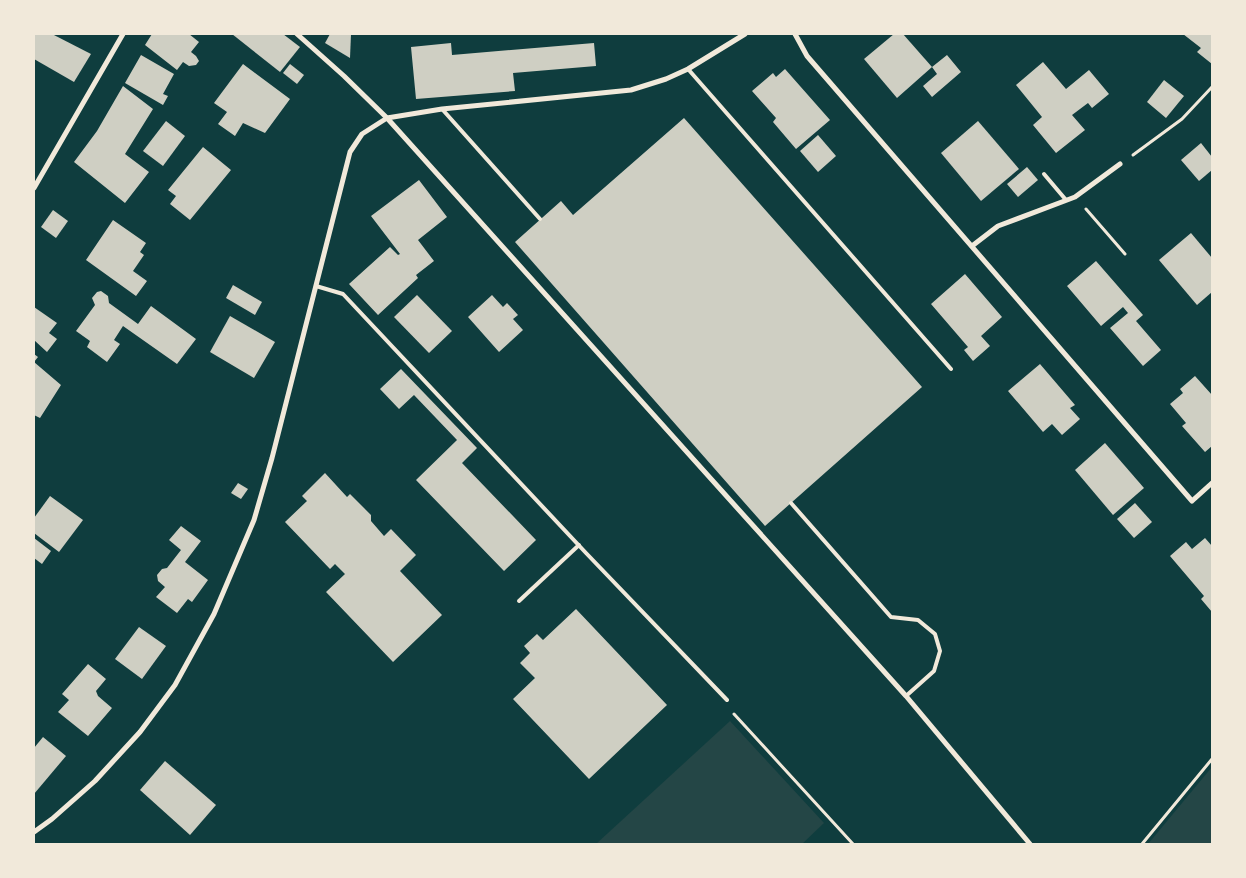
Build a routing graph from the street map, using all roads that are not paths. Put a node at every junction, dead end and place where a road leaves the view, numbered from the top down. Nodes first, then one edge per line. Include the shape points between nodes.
1 (123, 34) edge
2 (297, 34) edge
3 (745, 34) edge
4 (795, 34) edge
5 (688, 69) junction
6 (442, 109) junction
7 (387, 118) junction
8 (1120, 164) road end
9 (1044, 174) dead end
10 (34, 188) edge
11 (1066, 200) junction
12 (540, 219) dead end
13 (972, 246) junction
14 (316, 286) junction
15 (951, 370) dead end
16 (1212, 483) edge
17 (791, 503) dead end
18 (580, 545) junction
19 (519, 601) dead end
20 (906, 696) junction
21 (727, 700) road end
22 (34, 832) edge
23 (1030, 844) edge

1 - 10 street
2 - 7 street
3 - 5 street
4 - 13 street via 807,56
5 - 6 street via 630,90
5 - 15 lane
6 - 7 street
6 - 12 lane
7 - 14 street via 362,134 350,152
7 - 20 street
8 - 11 street
9 - 11 lane
11 - 13 street via 998,226
13 - 16 street via 1192,501
14 - 18 lane via 343,294
14 - 22 street via 254,520 214,614 175,685 140,732 95,782
17 - 20 lane via 891,617 918,620 936,634 940,651 934,671
18 - 19 lane
18 - 21 lane
20 - 23 street

